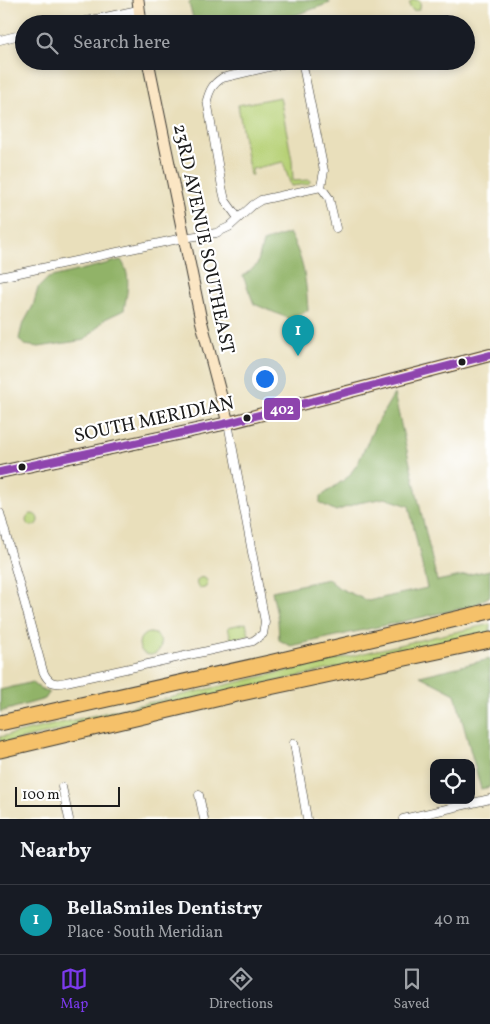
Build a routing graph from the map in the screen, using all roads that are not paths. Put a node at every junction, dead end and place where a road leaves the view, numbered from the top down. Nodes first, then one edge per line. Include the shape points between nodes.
1 (138, 5) edge
2 (104, 15) edge
3 (15, 36) edge
4 (0, 40) edge
5 (150, 70) edge
6 (256, 70) edge
7 (304, 70) edge
8 (321, 187) junction
9 (238, 218) junction
10 (336, 228) dead end
11 (183, 238) junction
12 (0, 277) edge
13 (490, 355) edge
14 (228, 424) junction
15 (0, 472) edge
16 (0, 513) edge
17 (490, 611) edge
18 (490, 640) edge
19 (0, 723) edge
20 (294, 743) dead end
21 (0, 750) edge
22 (62, 787) dead end
23 (199, 795) dead end
24 (490, 799) edge
25 (69, 819) edge
26 (204, 819) edge
27 (307, 819) edge
28 (402, 819) edge

1 - 2 street
3 - 4 street
5 - 11 street, 23RD AVENUE SOUTHEAST
6 - 9 street via 222,78 209,90 207,100 225,200
7 - 8 street via 324,171
8 - 9 street via 261,200
8 - 10 street via 329,198
9 - 11 street via 223,231
11 - 12 street
11 - 14 street, 23RD AVENUE SOUTHEAST
13 - 14 main road, SOUTH MERIDIAN
14 - 15 main road, SOUTH MERIDIAN
14 - 16 street via 265,622 259,638 55,684 48,681
17 - 19 highway
18 - 21 highway via 237,694
20 - 27 street
22 - 25 street
23 - 26 street
24 - 28 street

